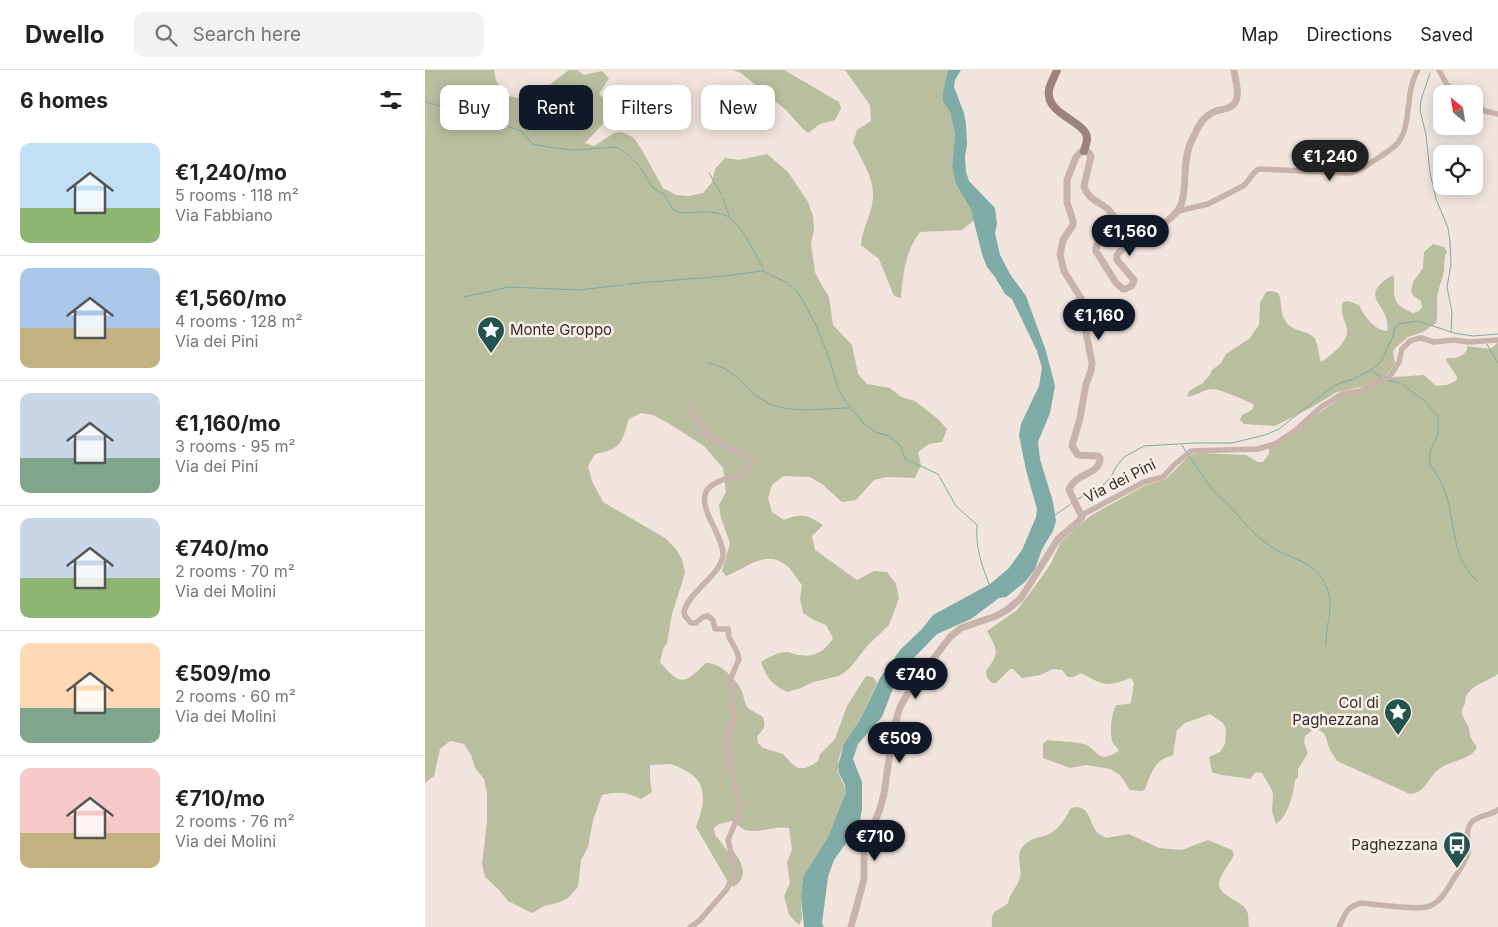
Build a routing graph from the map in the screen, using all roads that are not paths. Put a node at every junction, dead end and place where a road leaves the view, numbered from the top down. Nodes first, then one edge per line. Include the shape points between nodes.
1 (1057, 70) edge
2 (1234, 70) edge
3 (1419, 70) edge
4 (1439, 70) edge
5 (1447, 85) edge
6 (1483, 110) edge
7 (1498, 114) edge
8 (1084, 151) junction
9 (1178, 211) junction
10 (1498, 340) edge
11 (689, 404) dead end
12 (1082, 514) junction
13 (1498, 810) edge
14 (690, 927) edge
15 (851, 927) edge
16 (1339, 927) edge

1 - 8 main road via 1049,90 1050,102 1085,132
2 - 9 street via 1237,98 1232,106 1211,113 1199,126 1189,146 1184,166 1184,192
3 - 9 street via 1410,90 1408,113 1400,139 1389,151 1356,172 1259,170 1243,186 1208,204
4 - 5 street
6 - 7 street
8 - 9 street via 1091,158 1085,190 1091,198 1108,207 1115,219 1113,226 1097,241 1095,251 1120,287 1128,288 1133,280 1117,260 1118,252
8 - 12 street, Via dei Pini via 1076,157 1067,180 1067,202 1073,225 1063,240 1060,255 1064,271 1082,300 1092,362 1073,446 1079,455 1097,456 1101,461 1096,468 1071,484 1069,490 1073,501
10 - 12 street, Via dei Pini via 1435,342 1421,338 1411,341 1402,349 1399,362 1390,376 1359,391 1342,394 1275,444 1258,449 1191,451 1163,477 1144,482
11 - 14 street via 706,436 745,455 752,463 744,472 712,485 706,493 705,506 720,542 722,560 684,612 691,623 708,616 713,620 715,629 728,629 739,659 731,678 734,722 726,745 739,804 728,840 734,874 727,889
12 - 15 street via 1078,522 1058,539 1021,598 996,616 961,628 950,637 900,707 893,731 884,794 864,851 864,879
13 - 16 street via 1474,819 1469,825 1466,858 1446,891 1433,905 1422,908 1361,903 1347,909

